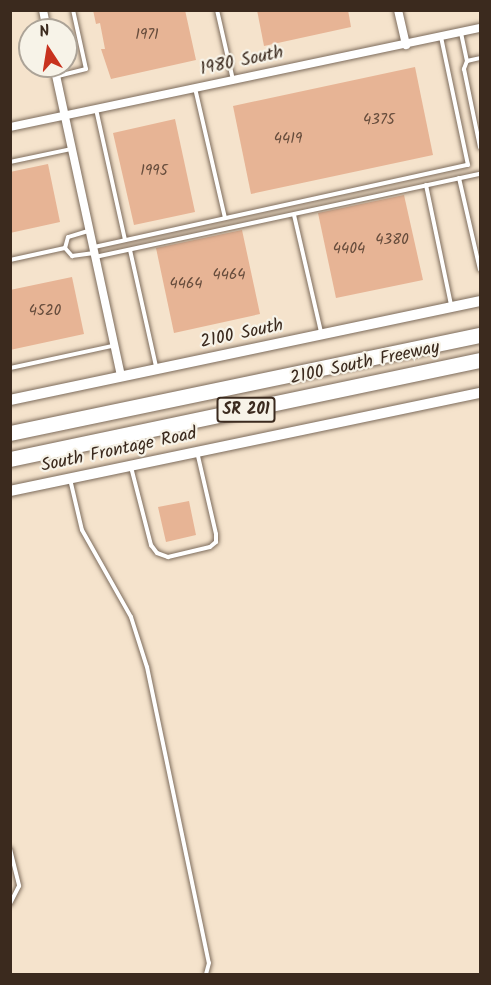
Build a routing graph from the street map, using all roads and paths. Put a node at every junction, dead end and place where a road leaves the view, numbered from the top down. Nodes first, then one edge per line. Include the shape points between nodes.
1 (217, 10) edge
2 (398, 10) edge
3 (480, 28) edge
4 (461, 32) junction
5 (78, 33) edge
6 (441, 37) junction
7 (406, 45) junction
8 (480, 58) edge
9 (467, 61) junction
10 (78, 71) edge
11 (56, 78) edge
12 (233, 80) junction
13 (195, 88) junction
14 (96, 109) junction
15 (64, 115) junction
16 (10, 127) edge
17 (480, 147) edge
18 (72, 149) junction
19 (10, 162) edge
20 (480, 174) edge
21 (459, 178) junction
22 (426, 185) junction
23 (294, 215) junction
24 (225, 218) junction
25 (89, 230) junction
26 (125, 240) junction
27 (65, 248) junction
28 (130, 250) junction
29 (94, 252) junction
30 (10, 260) edge
31 (480, 270) edge
32 (480, 301) edge
33 (452, 308) junction
34 (480, 335) edge
35 (322, 336) junction
36 (114, 346) junction
37 (480, 360) edge
38 (10, 368) edge
39 (157, 370) junction
40 (121, 377) junction
41 (480, 393) edge
42 (10, 400) edge
43 (10, 433) edge
44 (197, 452) junction
45 (10, 459) edge
46 (131, 465) junction
47 (70, 478) junction
48 (10, 491) edge
49 (10, 849) edge
50 (10, 904) edge
51 (206, 975) edge

1 - 12 lane
2 - 7 street
3 - 4 street, 1980 South
4 - 6 street, 1980 South
4 - 9 lane
5 - 10 lane via 86,69
6 - 7 street, 1980 South
6 - 24 lane via 468,165
7 - 12 street, 1980 South
8 - 9 lane
9 - 17 lane via 464,69
11 - 15 street
12 - 13 street, 1980 South
13 - 14 street, 1980 South
13 - 24 lane
14 - 15 street, 1980 South
14 - 26 lane
15 - 16 street, 1980 South
15 - 18 street
18 - 19 lane
18 - 25 street
20 - 21 lane
21 - 22 lane
21 - 31 lane
22 - 23 lane
22 - 33 lane
23 - 28 lane
23 - 35 lane
24 - 26 lane
25 - 27 lane via 68,237
25 - 29 street
26 - 29 lane
27 - 29 lane via 77,256
27 - 30 lane
28 - 29 lane
28 - 39 lane
29 - 36 street
32 - 33 street, 2100 South
33 - 35 street, 2100 South
34 - 43 highway, 2100 South Freeway / SR 201
35 - 39 street, 2100 South
36 - 38 lane
36 - 40 street
37 - 45 highway, 2100 South Freeway / SR 201
39 - 40 street, 2100 South
40 - 42 street, 2100 South
41 - 44 street, South Frontage Road
44 - 46 street, South Frontage Road
44 - 46 lane via 216,542 168,557 151,545
46 - 47 street, South Frontage Road
47 - 48 street, South Frontage Road
47 - 51 lane via 82,530 131,617 147,667 209,963
49 - 50 lane via 19,886

